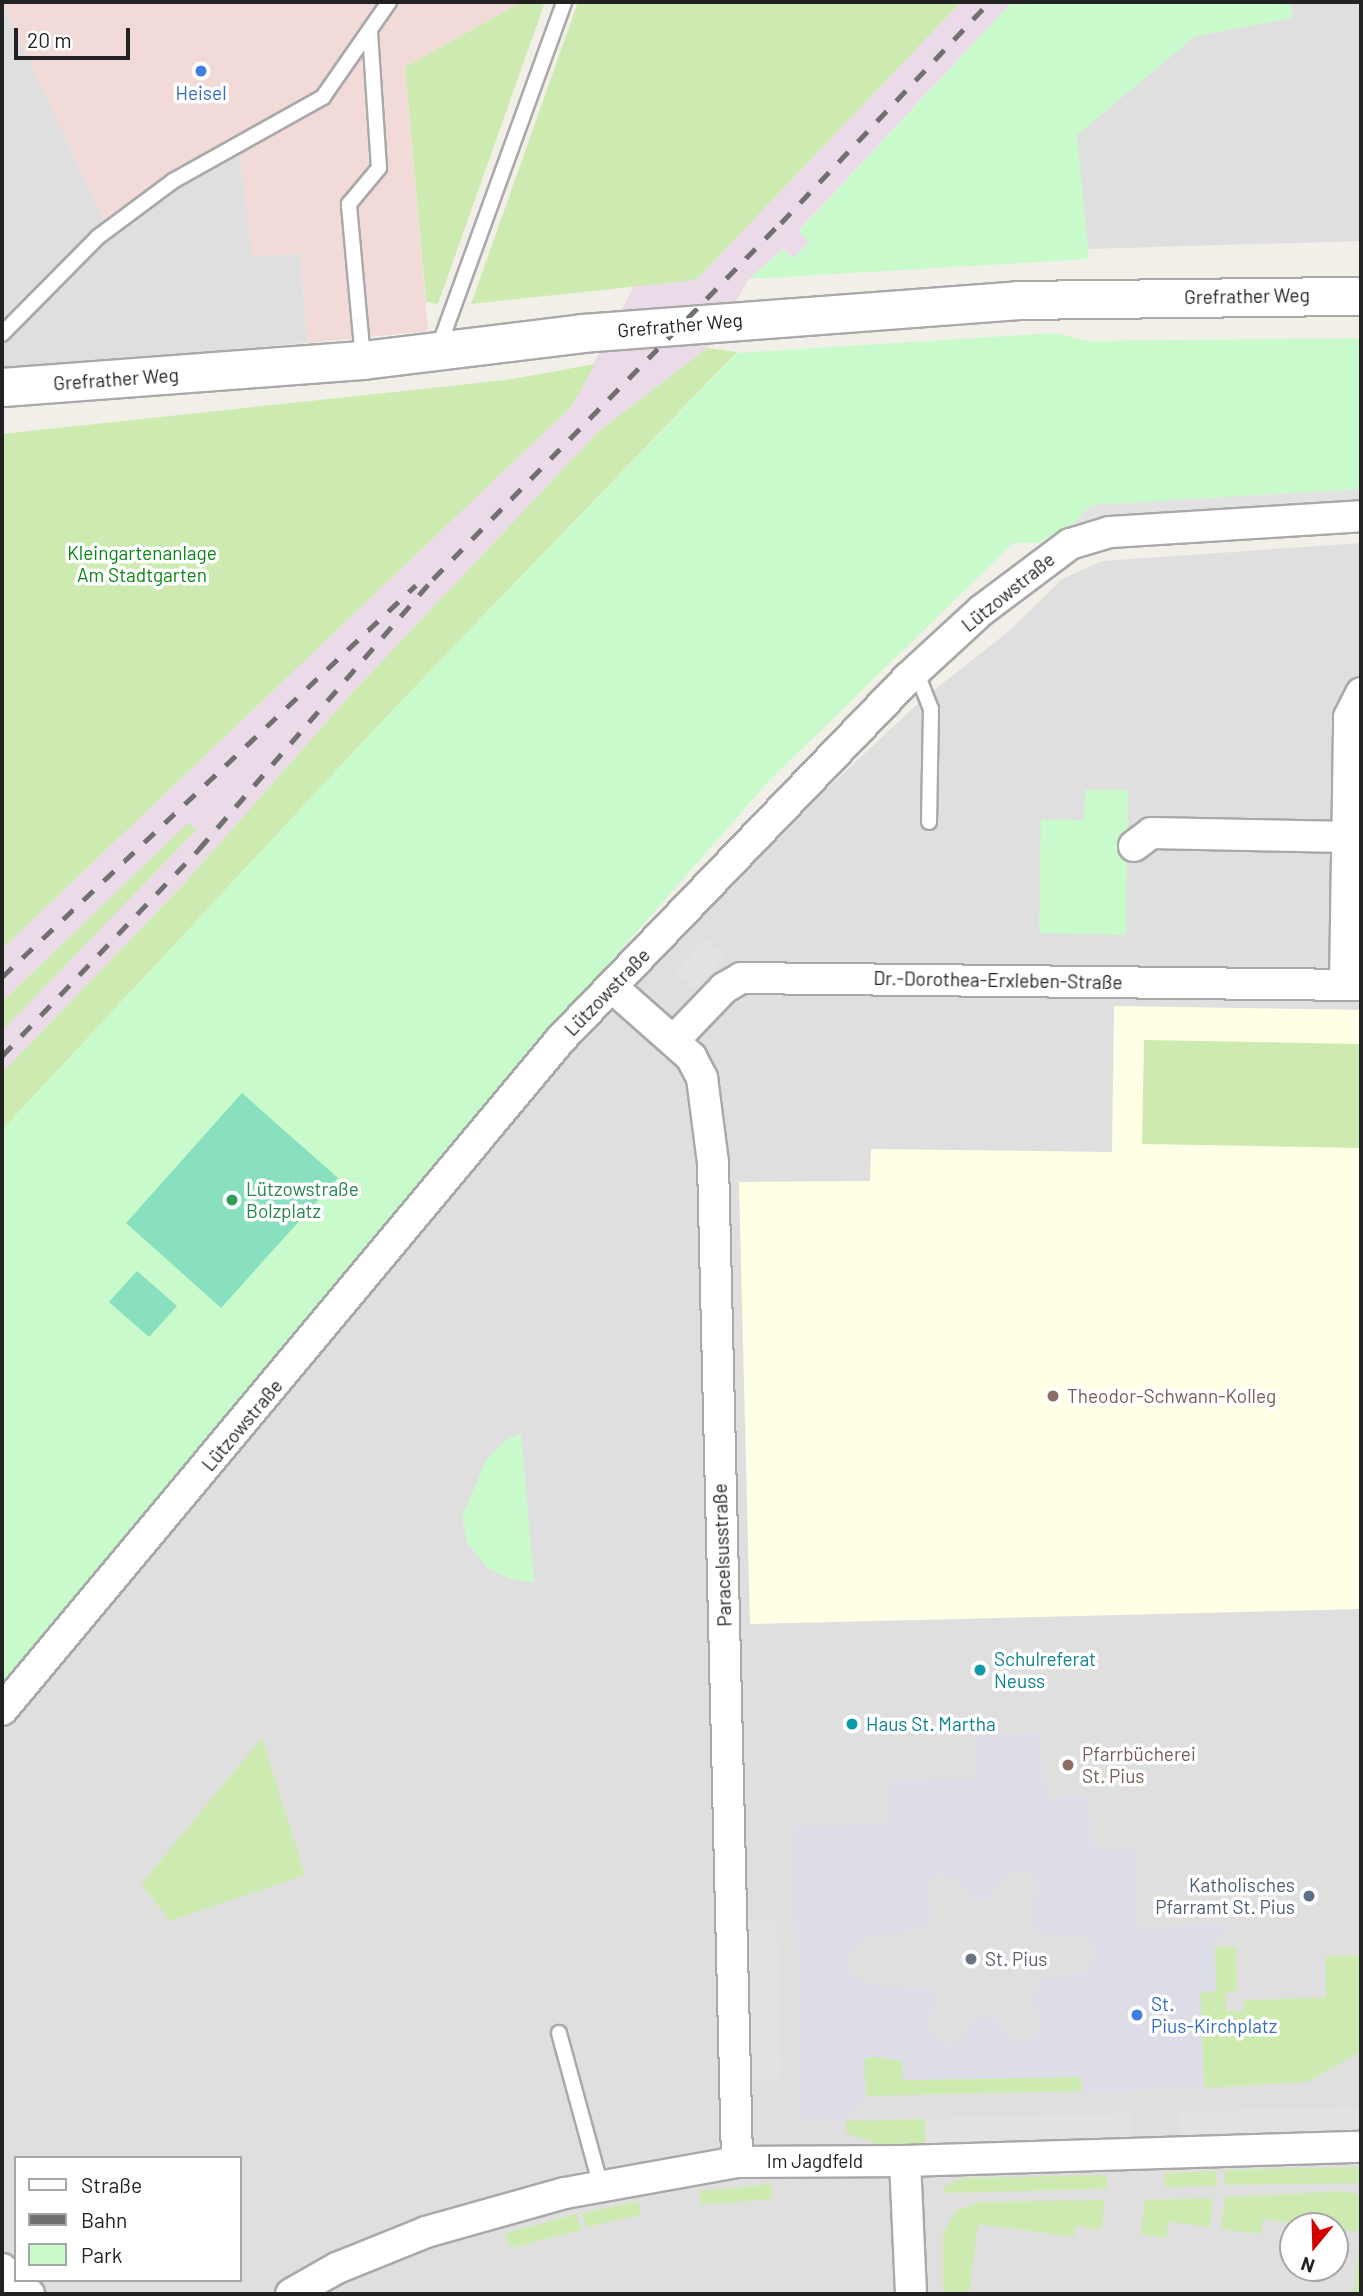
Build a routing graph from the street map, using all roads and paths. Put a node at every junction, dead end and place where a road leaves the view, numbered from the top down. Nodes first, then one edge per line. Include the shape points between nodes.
1 (389, 2) edge
2 (564, 2) edge
3 (370, 31) junction
4 (1361, 296) edge
5 (2, 334) edge
6 (437, 352) junction
7 (363, 360) junction
8 (2, 387) edge
9 (1361, 516) edge
10 (916, 671) junction
11 (1361, 693) edge
12 (929, 822) dead end
13 (1347, 837) junction
14 (1134, 846) dead end
15 (1353, 985) edge
16 (612, 987) junction
17 (676, 1039) junction
18 (2, 1710) edge
19 (559, 2033) dead end
20 (1361, 2147) edge
21 (905, 2161) junction
22 (737, 2162) junction
23 (601, 2187) junction
24 (16, 2282) edge
25 (29, 2294) edge
26 (291, 2294) edge
27 (911, 2294) edge

1 - 3 lane
2 - 6 lane
3 - 5 lane via 323,97 173,181 98,237
3 - 7 lane via 379,168 349,204
4 - 6 street, Grefrather Weg via 1017,300 582,333
6 - 7 street, Grefrather Weg
7 - 8 street, Grefrather Weg
9 - 10 street, Lützowstraße via 1110,532 1070,544 982,610
10 - 12 lane via 931,709
10 - 16 street, Lützowstraße
11 - 13 street, Dr.-Dorothea-Erxleben-Straße via 1349,717
13 - 14 street via 1151,833
13 - 15 street, Dr.-Dorothea-Erxleben-Straße
15 - 17 street, Dr.-Dorothea-Erxleben-Straße via 741,978 724,988
16 - 17 street, Paracelsusstraße
16 - 18 street, Lützowstraße via 561,1039
17 - 22 street, Paracelsusstraße via 702,1078 713,1163
19 - 23 lane
20 - 21 street, Im Jagdfeld
21 - 22 street, Im Jagdfeld
21 - 27 street
22 - 23 street, Im Jagdfeld
23 - 26 street, Im Jagdfeld via 426,2232 337,2268
24 - 25 street

